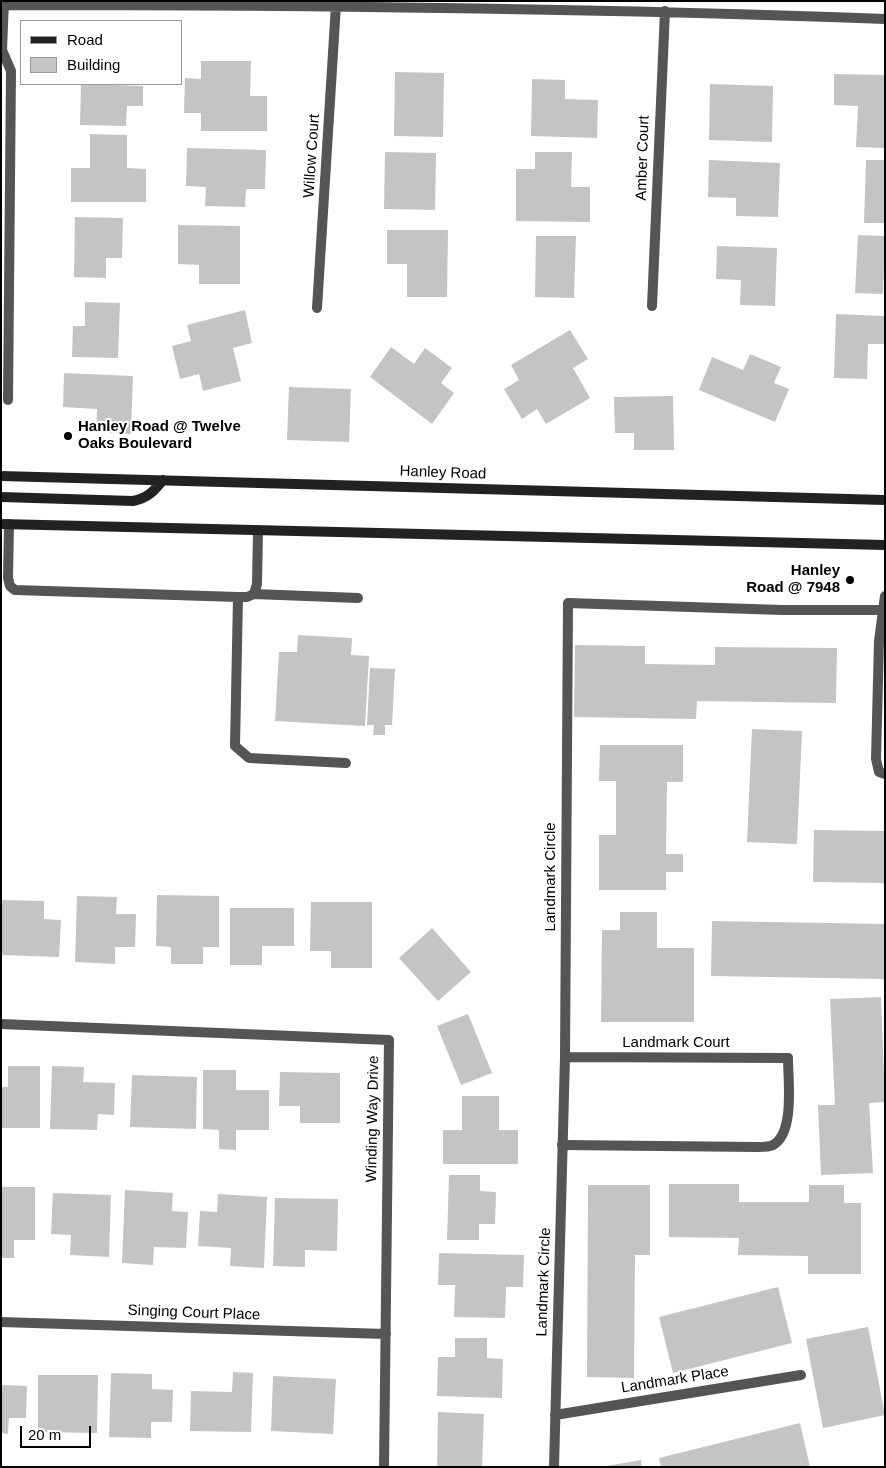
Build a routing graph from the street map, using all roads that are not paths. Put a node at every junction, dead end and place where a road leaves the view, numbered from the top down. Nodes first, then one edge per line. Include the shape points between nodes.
1 (4, 3) edge
2 (336, 5) junction
3 (665, 11) junction
4 (885, 19) edge
5 (2, 51) edge
6 (652, 306) dead end
7 (317, 308) dead end
8 (5, 341) edge
9 (8, 400) dead end
10 (1, 476) edge
11 (163, 480) junction
12 (1, 498) edge
13 (885, 500) edge
14 (5, 524) edge
15 (258, 530) junction
16 (885, 545) edge
17 (254, 594) junction
18 (885, 596) edge
19 (238, 597) junction
20 (358, 598) dead end
21 (884, 610) edge
22 (346, 763) dead end
23 (885, 774) edge
24 (1, 1024) edge
25 (564, 1057) junction
26 (562, 1145) junction
27 (1, 1322) edge
28 (386, 1334) junction
29 (801, 1375) dead end
30 (555, 1415) junction
31 (384, 1467) edge
32 (554, 1467) edge

1 - 2 street
1 - 5 street
2 - 3 street
2 - 7 street, Willow Court
3 - 4 street
3 - 6 street, Amber Court
5 - 8 street via 11,71
8 - 9 street
10 - 11 main road, Hanley Road
11 - 12 main road via 144,499 132,501
11 - 13 main road, Hanley Road
14 - 15 main road
14 - 19 street via 8,578 15,590
15 - 16 main road
15 - 17 street
17 - 19 street
17 - 20 street
18 - 21 street
19 - 22 street via 235,746 250,758
21 - 23 street via 879,641 876,759 879,772
21 - 25 street, Landmark Circle via 568,603
24 - 28 street, Winding Way Drive via 389,1040
25 - 26 street, Landmark Circle
25 - 26 street, Landmark Court via 788,1058 789,1109 785,1131 773,1144 758,1147
26 - 30 street, Landmark Circle
27 - 28 street, Singing Court Place
28 - 31 street, Winding Way Drive
29 - 30 street, Landmark Place
30 - 32 street, Landmark Circle

